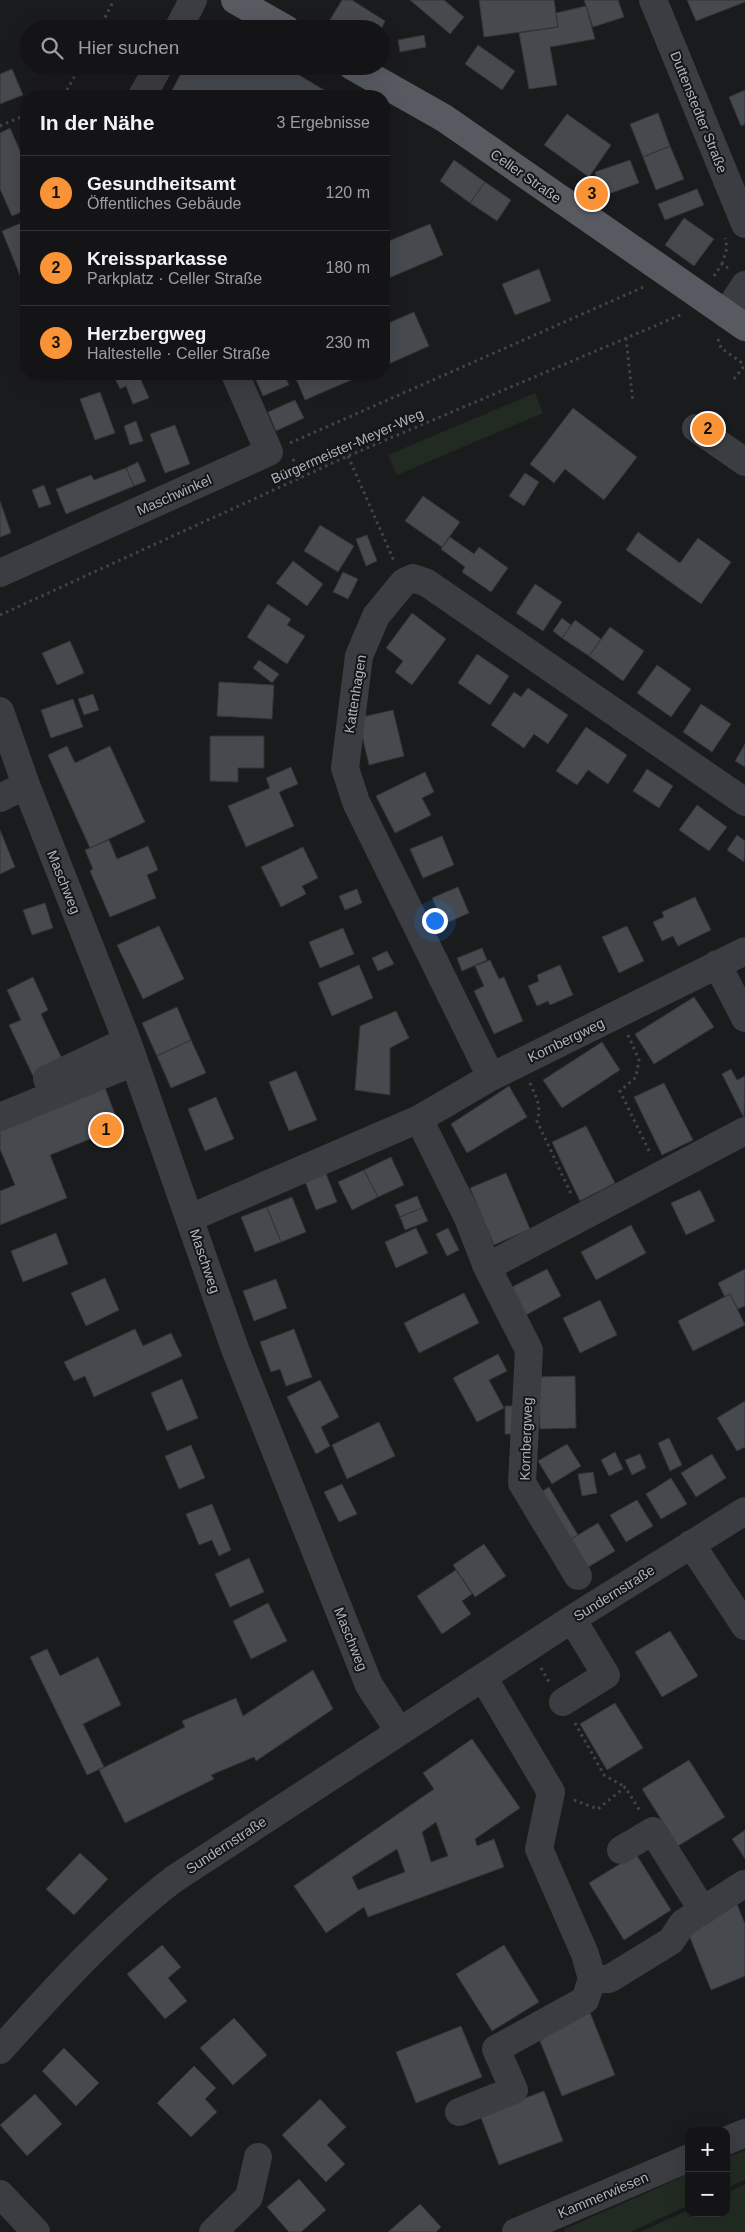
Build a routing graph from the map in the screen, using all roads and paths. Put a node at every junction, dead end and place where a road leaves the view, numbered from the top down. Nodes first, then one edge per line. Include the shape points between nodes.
1 (114, 0) edge
2 (193, 0) edge
3 (235, 0) edge
4 (652, 0) edge
5 (104, 20) edge
6 (183, 20) edge
7 (270, 20) edge
8 (75, 75) edge
9 (154, 75) edge
10 (368, 75) edge
11 (67, 90) edge
12 (145, 90) edge
13 (20, 118) edge
14 (0, 126) edge
15 (745, 224) edge
16 (659, 267) junction
17 (745, 285) edge
18 (699, 295) junction
19 (735, 321) edge
20 (626, 338) junction
21 (745, 365) edge
22 (238, 380) edge
23 (734, 380) dead end
24 (633, 402) dead end
25 (696, 428) dead end
26 (278, 449) junction
27 (348, 456) junction
28 (745, 462) edge
29 (301, 478) junction
30 (0, 573) edge
31 (404, 582) junction
32 (0, 615) edge
33 (0, 712) edge
34 (26, 785) junction
35 (0, 798) edge
36 (745, 802) edge
37 (745, 951) edge
38 (717, 964) junction
39 (618, 1014) junction
40 (745, 1018) edge
41 (130, 1051) junction
42 (520, 1062) junction
43 (491, 1077) junction
44 (0, 1102) edge
45 (0, 1117) edge
46 (418, 1119) junction
47 (639, 1131) dead end
48 (745, 1131) edge
49 (561, 1173) dead end
50 (190, 1218) junction
51 (488, 1268) junction
52 (745, 1511) edge
53 (691, 1544) junction
54 (578, 1576) dead end
55 (572, 1619) junction
56 (745, 1626) edge
57 (540, 1668) dead end
58 (483, 1677) junction
59 (563, 1702) junction
60 (399, 1731) junction
61 (625, 1788) junction
62 (551, 1792) junction
63 (653, 1831) junction
64 (621, 1850) dead end
65 (745, 1885) edge
66 (703, 1911) junction
67 (592, 1979) junction
68 (0, 2050) edge
69 (459, 2112) dead end
70 (745, 2133) edge
71 (730, 2139) edge
72 (258, 2157) dead end
73 (685, 2160) edge
74 (0, 2194) edge
75 (36, 2232) edge
76 (213, 2232) edge
77 (516, 2232) edge

1 - 5 path
2 - 6 street
3 - 7 main road
4 - 15 street, Duttenstedter Straße
8 - 11 path
9 - 12 street
10 - 16 main road, Celler Straße via 444,118
13 - 14 path
16 - 18 main road, Celler Straße
16 - 26 path via 646,287
17 - 19 street
18 - 19 main road, Celler Straße
18 - 20 path, Bürgermeister-Meyer-Weg via 685,313
20 - 24 path
20 - 27 path, Bürgermeister-Meyer-Weg
21 - 23 path
22 - 26 street
25 - 28 street
26 - 29 path
26 - 30 street, Maschwinkel
27 - 29 path, Bürgermeister-Meyer-Weg
27 - 31 path
29 - 32 path, Bürgermeister-Meyer-Weg
31 - 36 street via 414,578 427,583
31 - 43 street, Kattenhagen via 376,616 359,656 345,768 356,802
33 - 34 street, Maschweg
34 - 35 street
34 - 41 street, Maschweg
37 - 38 street, Kornbergweg
38 - 39 street, Kornbergweg
38 - 40 street
39 - 42 street, Kornbergweg
39 - 47 path via 639,1060 636,1077 620,1091
41 - 44 street
41 - 45 street
41 - 50 street, Maschweg
42 - 43 street, Kornbergweg
42 - 49 path via 539,1103 537,1121
43 - 46 street, Kornbergweg
46 - 50 street, Kornbergweg
46 - 51 street, Kornbergweg via 468,1218
48 - 51 street
50 - 60 street, Maschweg via 235,1349 369,1685
51 - 54 street, Kornbergweg via 529,1350 522,1483
52 - 53 street, Sundernstraße
53 - 55 street, Sundernstraße
53 - 56 street
55 - 58 street, Sundernstraße
55 - 59 street via 606,1675
57 - 59 path
58 - 60 street, Sundernstraße
58 - 62 street
59 - 61 path via 604,1776
60 - 68 street, Sundernstraße via 142,1903 88,1954
61 - 62 path via 598,1809
61 - 63 path
62 - 67 street via 539,1849 585,1954
63 - 64 street
63 - 66 street
65 - 66 street
66 - 67 street via 683,1923 671,1941 609,1979
67 - 69 street via 585,2000 496,2050 514,2090
70 - 71 street
72 - 76 street via 249,2197
73 - 77 street, Kammerwiesen
74 - 75 street

